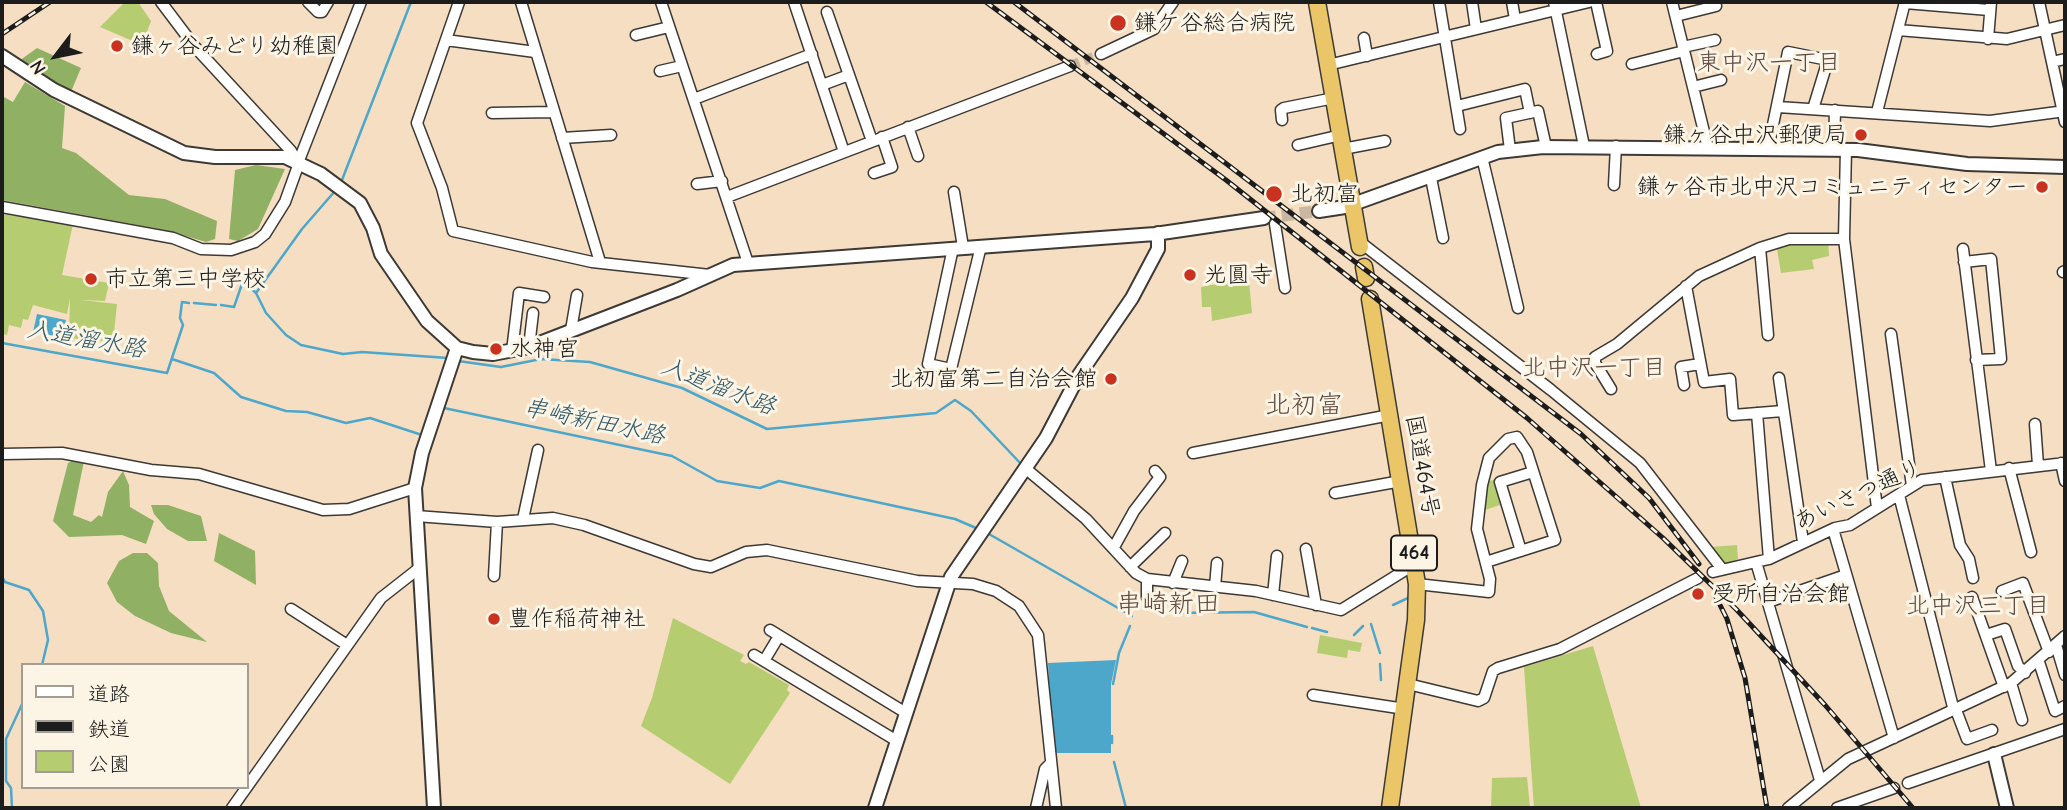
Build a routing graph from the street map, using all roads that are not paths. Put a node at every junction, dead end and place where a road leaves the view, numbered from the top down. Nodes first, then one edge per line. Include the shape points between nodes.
1 (161, 2) edge
2 (308, 2) edge
3 (328, 2) edge
4 (361, 2) edge
5 (459, 2) edge
6 (521, 2) edge
7 (661, 2) edge
8 (794, 2) edge
9 (1173, 2) edge
10 (1317, 2) edge
11 (1439, 2) edge
12 (1472, 2) edge
13 (1512, 2) edge
14 (1589, 2) edge
15 (1596, 2) edge
16 (1672, 2) edge
17 (2039, 2) edge
18 (1905, 3) edge
19 (1555, 5) edge
20 (1716, 6) dead end
21 (1990, 6) edge
22 (827, 12) dead end
23 (1676, 16) junction
24 (1515, 19) junction
25 (2065, 25) edge
26 (669, 27) junction
27 (1476, 29) junction
28 (1898, 30) junction
29 (2045, 32) junction
30 (636, 35) dead end
31 (1446, 37) junction
32 (1364, 38) dead end
33 (1988, 39) junction
34 (446, 40) junction
35 (1715, 40) dead end
36 (1684, 49) junction
37 (535, 52) junction
38 (812, 54) junction
39 (1101, 54) tunnel mouth
40 (1597, 54) dead end
41 (2, 56) edge
42 (1367, 56) junction
43 (2065, 60) edge
44 (2052, 62) junction
45 (1632, 64) dead end
46 (1328, 65) junction
47 (682, 66) junction
48 (1070, 66) tunnel mouth
49 (660, 71) dead end
50 (849, 75) junction
51 (1721, 80) dead end
52 (822, 85) junction
53 (1693, 87) junction
54 (1334, 98) junction
55 (694, 99) junction
56 (1457, 106) junction
57 (1777, 107) junction
58 (1813, 109) junction
59 (1835, 110) junction
60 (2064, 111) edge
61 (554, 112) junction
62 (1877, 112) junction
63 (492, 113) dead end
64 (1530, 113) junction
65 (1282, 120) dead end
66 (2065, 122) edge
67 (908, 127) junction
68 (1460, 129) dead end
69 (611, 135) dead end
70 (562, 138) junction
71 (877, 139) junction
72 (1385, 141) dead end
73 (1342, 142) junction
74 (1298, 145) dead end
75 (1584, 146) junction
76 (1616, 146) junction
77 (1546, 147) junction
78 (1708, 148) junction
79 (1768, 149) junction
80 (1840, 149) junction
81 (1510, 150) junction
82 (844, 152) junction
83 (918, 156) dead end
84 (1482, 157) junction
85 (299, 163) junction
86 (2065, 167) edge
87 (874, 173) dead end
88 (1431, 178) junction
89 (722, 181) junction
90 (697, 184) dead end
91 (1614, 184) dead end
92 (954, 192) dead end
93 (727, 197) junction
94 (1353, 204) junction
95 (2, 207) edge
96 (1319, 211) tunnel mouth
97 (1269, 221) joint
98 (1158, 233) junction
99 (1443, 238) dead end
100 (1843, 239) junction
101 (1360, 245) joint
102 (981, 246) junction
103 (958, 247) junction
104 (1760, 248) junction
105 (1963, 249) dead end
106 (600, 262) junction
107 (1964, 262) junction
108 (748, 263) junction
109 (710, 275) junction
110 (1686, 286) junction
111 (1285, 288) dead end
112 (578, 295) dead end
113 (544, 297) dead end
114 (1370, 299) dead end
115 (1518, 308) dead end
116 (533, 313) dead end
117 (571, 330) junction
118 (1891, 334) dead end
119 (1768, 335) dead end
120 (529, 347) junction
121 (457, 348) junction
122 (512, 351) junction
123 (1976, 360) junction
124 (1700, 364) junction
125 (1779, 378) dead end
126 (1684, 386) dead end
127 (1611, 389) dead end
128 (1783, 411) junction
129 (1757, 413) junction
130 (1390, 415) junction
131 (2035, 424) dead end
132 (538, 450) dead end
133 (1193, 453) dead end
134 (2, 454) edge
135 (2063, 463) edge
136 (2038, 465) junction
137 (1025, 468) junction
138 (2009, 468) junction
139 (1155, 471) dead end
140 (1991, 471) junction
141 (1533, 472) junction
142 (1945, 477) junction
143 (1401, 481) junction
144 (2065, 481) edge
145 (1912, 486) junction
146 (415, 488) junction
147 (1335, 493) dead end
148 (1899, 495) junction
149 (1877, 508) junction
150 (416, 516) junction
151 (523, 519) junction
152 (497, 522) junction
153 (1833, 529) junction
154 (1165, 533) dead end
155 (1802, 542) junction
156 (1114, 547) junction
157 (1306, 549) dead end
158 (1521, 551) junction
159 (2031, 552) dead end
160 (1276, 556) dead end
161 (1769, 559) junction
162 (1182, 561) dead end
163 (1486, 562) junction
164 (1756, 562) junction
165 (1217, 564) dead end
166 (1415, 564) junction
167 (1130, 567) junction
168 (418, 569) junction
169 (1846, 575) junction
170 (494, 576) dead end
171 (1698, 578) dead end
172 (1973, 578) dead end
173 (1147, 579) junction
174 (948, 583) junction
175 (1173, 583) junction
176 (1417, 584) junction
177 (1214, 587) junction
178 (2002, 591) dead end
179 (1273, 595) junction
180 (1147, 597) dead end
181 (1972, 597) dead end
182 (1768, 602) junction
183 (1316, 605) junction
184 (291, 609) dead end
185 (1986, 635) junction
186 (2065, 636) edge
187 (346, 645) junction
188 (2053, 648) junction
189 (754, 655) dead end
190 (764, 661) junction
191 (2039, 662) junction
192 (2025, 673) junction
193 (2065, 675) edge
194 (1408, 684) junction
195 (2008, 685) junction
196 (1314, 695) dead end
197 (2065, 706) edge
198 (1405, 709) junction
199 (1955, 710) junction
200 (906, 713) junction
201 (2022, 720) dead end
202 (2065, 729) edge
203 (1992, 730) dead end
204 (1894, 738) junction
205 (897, 741) junction
206 (1994, 754) junction
207 (1050, 764) junction
208 (1820, 780) junction
209 (1908, 783) dead end
210 (248, 785) edge
211 (1894, 788) dead end
212 (245, 789) edge
213 (1792, 807) edge
214 (232, 808) edge
215 (434, 808) edge
216 (874, 808) edge
217 (1036, 808) edge
218 (1056, 808) edge
219 (1390, 808) edge
220 (1837, 808) edge
221 (2007, 808) edge

1 - 85 street
2 - 3 street via 322,12
4 - 85 street
5 - 34 street
6 - 37 street
7 - 26 street
8 - 38 street
9 - 39 street via 1154,29
10 - 46 highway
11 - 31 street
12 - 27 street
13 - 24 street
14 - 19 street
15 - 40 street via 1607,51
16 - 23 street
17 - 29 street
18 - 21 street
18 - 28 street
19 - 24 street
19 - 75 street
20 - 23 street
21 - 33 street
22 - 50 street
23 - 36 street
24 - 27 street
25 - 29 street
26 - 30 street
26 - 47 street
27 - 31 street
28 - 33 street
28 - 62 street
29 - 33 street
29 - 44 street
31 - 42 street
31 - 56 street
32 - 42 street
34 - 37 street
34 - 106 street via 417,124 453,231
35 - 36 street
36 - 45 street
36 - 53 street
37 - 61 street
38 - 52 street
38 - 55 street
41 - 85 street via 54,90 184,153 285,156
42 - 46 street
43 - 44 street
44 - 60 street
46 - 54 highway
47 - 49 street
47 - 55 street
48 - 67 street
50 - 52 street
50 - 71 street
51 - 53 street
52 - 82 street
53 - 78 street
54 - 65 street via 1284,108
54 - 73 highway
55 - 89 street
56 - 64 street via 1525,89
56 - 68 street
57 - 58 street
57 - 58 street via 1788,52 1828,60
57 - 79 street
58 - 59 street
59 - 62 street
59 - 80 street
60 - 62 street via 1990,121
60 - 66 street
61 - 63 street
61 - 70 street
64 - 77 street via 1538,111
64 - 81 street via 1506,118
67 - 71 street
67 - 83 street
69 - 70 street
70 - 106 street
71 - 82 street
71 - 87 street via 892,167
72 - 73 street
73 - 74 street
73 - 94 highway
75 - 76 street
75 - 77 street
76 - 78 street
76 - 91 street
77 - 81 street
78 - 79 street
79 - 80 street
80 - 86 street via 1967,164
80 - 100 street
81 - 84 street
82 - 93 street
84 - 88 street
84 - 115 street
85 - 95 street via 285,202 265,234 231,250 201,250 173,238
85 - 121 street via 360,203 396,279 427,321
88 - 94 street
88 - 99 street
89 - 90 street
89 - 93 street
92 - 103 street
93 - 108 street
94 - 96 street
94 - 101 highway
97 - 98 street
97 - 111 street
98 - 102 street
98 - 137 street via 1158,249 1150,266
100 - 104 street via 1789,239
100 - 149 street
101 - 164 street, あいさつ通り via 1640,463 1717,571
102 - 103 street
102 - 103 street via 951,369 928,364
103 - 108 street
104 - 110 street via 1699,275
104 - 119 street
105 - 107 street
106 - 109 street
107 - 123 street
107 - 123 street via 1990,256 2001,359
108 - 109 street
109 - 117 street
110 - 124 street
110 - 127 street via 1595,357
112 - 117 street
113 - 122 street via 519,293
114 - 130 highway, 国道464号 / 464
116 - 120 street
117 - 120 street
118 - 145 street
120 - 122 street
121 - 122 street via 493,354
121 - 146 street
123 - 140 street
124 - 126 street via 1681,367
124 - 129 street via 1704,382 1730,379 1733,415
125 - 128 street
128 - 129 street
128 - 155 street
129 - 161 street
130 - 133 street
130 - 143 highway, 国道464号 / 464
131 - 136 street
132 - 151 street
134 - 146 street via 62,453 199,474 323,510 349,509
135 - 136 street, あいさつ通り
135 - 144 street
136 - 138 street, あいさつ通り
137 - 156 street
137 - 174 street
138 - 140 street, あいさつ通り
138 - 159 street
139 - 156 street via 1160,477 1133,511
140 - 142 street, あいさつ通り
141 - 158 street via 1500,482
141 - 158 street via 1555,540
141 - 163 street via 1517,437 1508,439 1489,458 1477,529
142 - 145 street, あいさつ通り
142 - 172 street via 1960,545
143 - 147 street
143 - 166 highway, 国道464号 / 464
145 - 148 street, あいさつ通り
146 - 150 street
148 - 149 street, あいさつ通り
148 - 199 street
149 - 153 street, あいさつ通り via 1850,525
150 - 152 street
150 - 168 street
151 - 152 street
151 - 174 street via 584,525 710,567 746,552 767,550 917,581
152 - 170 street
153 - 155 street, あいさつ通り
153 - 169 street
154 - 167 street
155 - 161 street, あいさつ通り
156 - 167 street
157 - 183 street
158 - 163 street
160 - 179 street
161 - 164 street, あいさつ通り
162 - 175 street
163 - 176 street via 1489,592
164 - 182 street
165 - 177 street
166 - 176 highway, 国道464号 / 464
166 - 183 street via 1347,608
167 - 173 street
168 - 187 street via 381,598
168 - 215 street
169 - 182 street
169 - 204 street
171 - 194 street via 1560,649 1498,668 1484,698 1478,701
173 - 175 street
173 - 180 street
174 - 200 street
174 - 207 street via 973,584 1010,598 1034,628 1042,649
175 - 177 street
176 - 194 highway, 国道464号 / 464
177 - 179 street
178 - 188 street via 2023,583
179 - 183 street
181 - 185 street
182 - 208 street
184 - 187 street
185 - 192 street via 2005,629
185 - 195 street
186 - 188 street
187 - 210 street
188 - 191 street
188 - 193 street
189 - 190 street
190 - 200 street via 775,633
190 - 205 street
191 - 192 street
191 - 197 street via 2055,711
192 - 195 street
194 - 198 highway, 国道464号 / 464
195 - 199 street
195 - 201 street
196 - 198 street
198 - 219 highway, 国道464号 / 464
199 - 203 street via 1967,739
199 - 204 street
200 - 205 street
202 - 206 street
204 - 208 street via 1849,759
205 - 216 street
206 - 209 street
206 - 221 street
207 - 217 street
207 - 218 street
208 - 213 street
211 - 220 street
212 - 214 street

